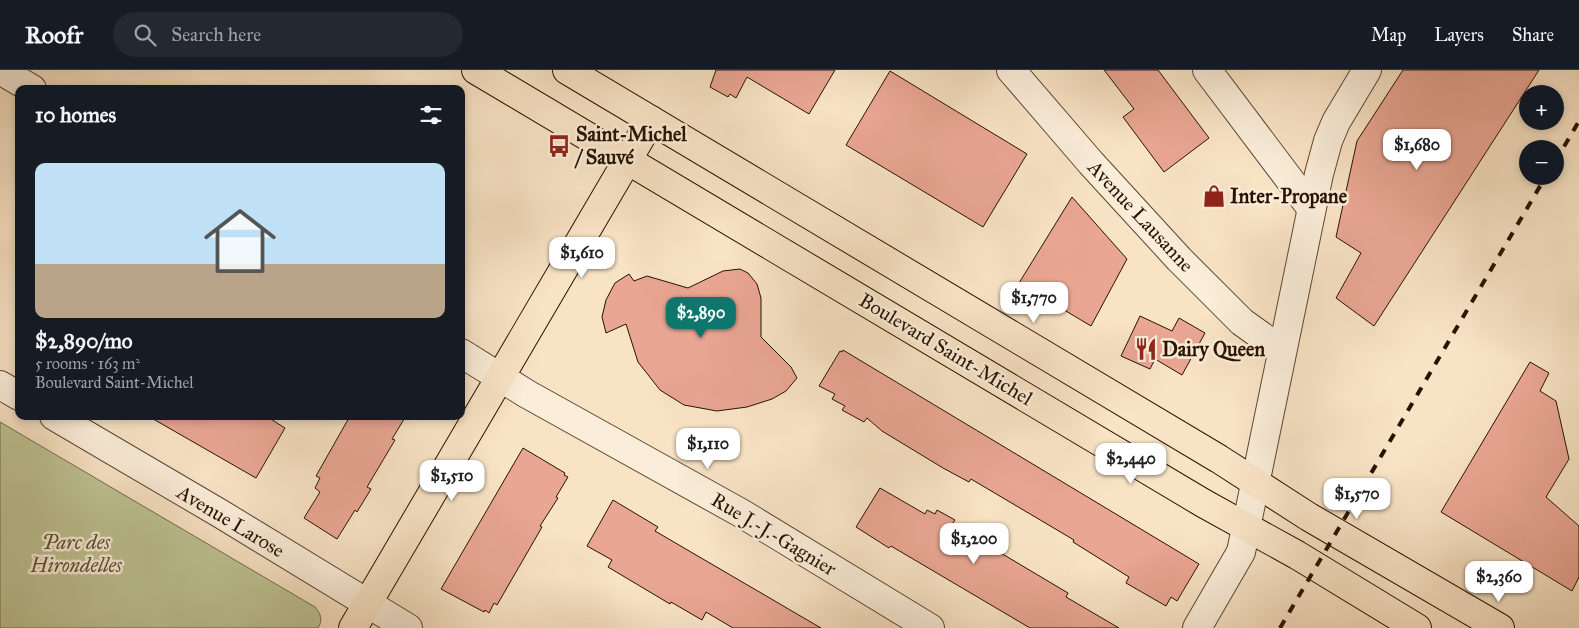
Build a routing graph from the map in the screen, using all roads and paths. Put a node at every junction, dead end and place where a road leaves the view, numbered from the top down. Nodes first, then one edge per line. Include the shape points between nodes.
1 (0, 70) edge
2 (476, 70) edge
3 (567, 70) edge
4 (1011, 70) edge
5 (1207, 70) edge
6 (1368, 70) edge
7 (25, 85) edge
8 (651, 120) junction
9 (626, 160) junction
10 (1312, 208) junction
11 (1281, 350) junction
12 (465, 356) edge
13 (500, 378) junction
14 (0, 385) edge
15 (15, 394) edge
16 (61, 420) edge
17 (1256, 483) junction
18 (1246, 526) junction
19 (367, 604) junction
20 (353, 628) edge
21 (408, 628) edge
22 (930, 628) edge
23 (1197, 628) edge
24 (1417, 628) edge
25 (1500, 628) edge

1 - 7 street
2 - 9 main road, Boulevard Saint-Michel
3 - 8 main road
4 - 11 street, Avenue Lausanne via 1179,259 1242,322
5 - 10 street
6 - 10 street via 1328,141
8 - 9 main road
8 - 17 main road
9 - 13 main road
9 - 18 main road, Boulevard Saint-Michel
10 - 11 street
11 - 17 street
12 - 13 street, Rue J.-J.-Gagnier
13 - 19 main road
13 - 22 street, Rue J.-J.-Gagnier via 741,513
14 - 15 street
16 - 19 street, Avenue Larose
17 - 18 street
17 - 25 main road
18 - 23 street via 1241,552
18 - 24 main road, Boulevard Saint-Michel
19 - 20 main road
19 - 21 street, Avenue Larose

